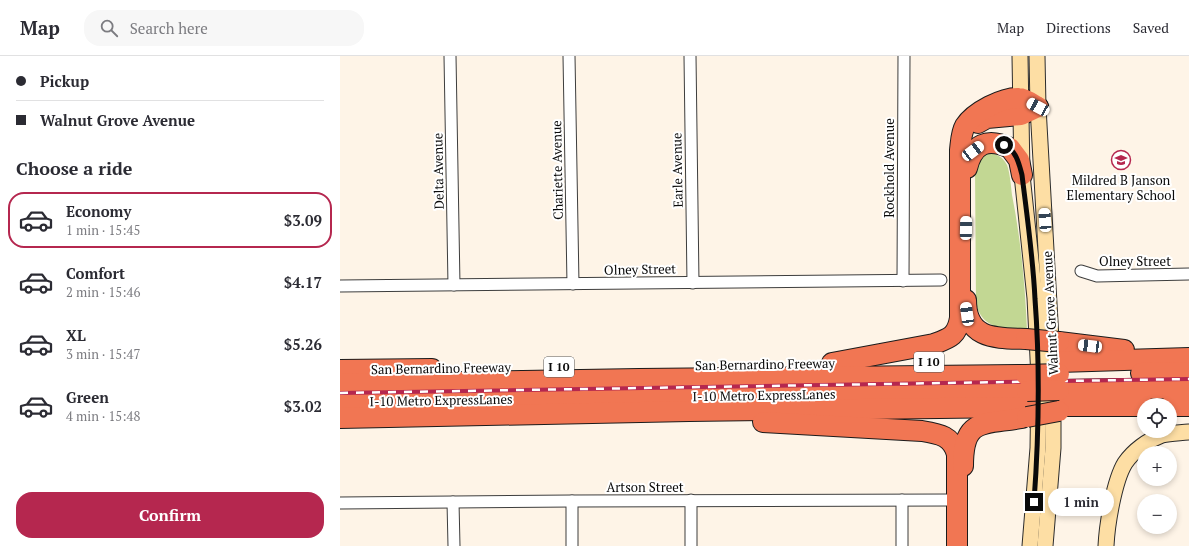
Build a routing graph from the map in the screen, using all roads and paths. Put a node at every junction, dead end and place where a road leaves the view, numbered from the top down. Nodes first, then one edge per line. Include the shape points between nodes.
1 (450, 56) edge
2 (569, 56) edge
3 (690, 56) edge
4 (904, 56) edge
5 (1020, 56) edge
6 (1037, 56) edge
7 (1027, 107) junction
8 (967, 168) junction
9 (1022, 175) junction
10 (1081, 271) dead end
11 (1189, 274) edge
12 (941, 280) dead end
13 (903, 281) junction
14 (693, 283) junction
15 (573, 284) junction
16 (454, 285) junction
17 (340, 286) edge
18 (832, 363) junction
19 (1188, 363) edge
20 (340, 370) edge
21 (340, 384) edge
22 (1189, 388) edge
23 (1027, 390) junction
24 (1060, 391) junction
25 (340, 402) edge
26 (1137, 405) edge
27 (1177, 406) edge
28 (1189, 406) edge
29 (690, 411) junction
30 (340, 418) edge
31 (1189, 432) edge
32 (691, 500) junction
33 (902, 500) junction
34 (951, 500) dead end
35 (572, 501) junction
36 (453, 502) junction
37 (340, 503) edge
38 (454, 546) edge
39 (572, 546) edge
40 (691, 546) edge
41 (902, 546) edge
42 (957, 546) edge
43 (963, 546) edge
44 (1030, 546) edge
45 (1045, 546) edge
46 (1106, 546) edge

1 - 16 street, Delta Avenue
2 - 15 street, Chariette Avenue
3 - 14 street, Earle Avenue
4 - 13 street, Rockhold Avenue
5 - 7 main road, Walnut Grove Avenue
6 - 7 main road, Walnut Grove Avenue
7 - 8 highway via 980,120 976,124 967,146
7 - 9 main road, Walnut Grove Avenue
7 - 18 highway via 1005,100 981,111 965,126 961,138 958,328 949,338 934,344
7 - 45 main road, Walnut Grove Avenue via 1054,377 1053,448
8 - 9 highway via 973,151 981,145 995,143 1010,148 1019,160
8 - 19 highway, bridge via 966,303 968,318 975,328 999,339 1059,342
9 - 44 main road, Walnut Grove Avenue via 1035,298 1039,378 1038,448
10 - 11 street, Olney Street via 1097,276
12 - 13 street, Olney Street
13 - 14 street, Olney Street
14 - 15 street, Olney Street
15 - 16 street, Olney Street
16 - 17 street, Olney Street
18 - 20 highway, San Bernardino Freeway / I 10
18 - 23 highway, San Bernardino Freeway / I 10
19 - 24 highway, I-10 Metro ExpressLanes
21 - 23 highway, I-10 Metro ExpressLanes via 631,379
22 - 24 highway, I-10 Metro ExpressLanes
23 - 24 highway, bridge
23 - 24 highway, I-10 Metro ExpressLanes, bridge
23 - 24 highway, San Bernardino Freeway / I 10
23 - 25 highway, I-10 Metro ExpressLanes
23 - 29 highway, San Bernardino Freeway / I 10
23 - 43 highway via 984,424 976,427 966,440 963,451
24 - 26 highway, San Bernardino Freeway / I 10
27 - 28 highway
29 - 30 highway, San Bernardino Freeway / I 10
29 - 42 highway via 750,422 922,431 943,436 951,441 957,454
31 - 46 main road via 1161,436 1136,450 1125,463 1115,493
32 - 33 street, Artson Street
32 - 35 street, Artson Street
32 - 40 street
33 - 34 street, Artson Street
33 - 41 street
35 - 36 street, Artson Street
35 - 39 street
36 - 37 street, Artson Street
36 - 38 street

